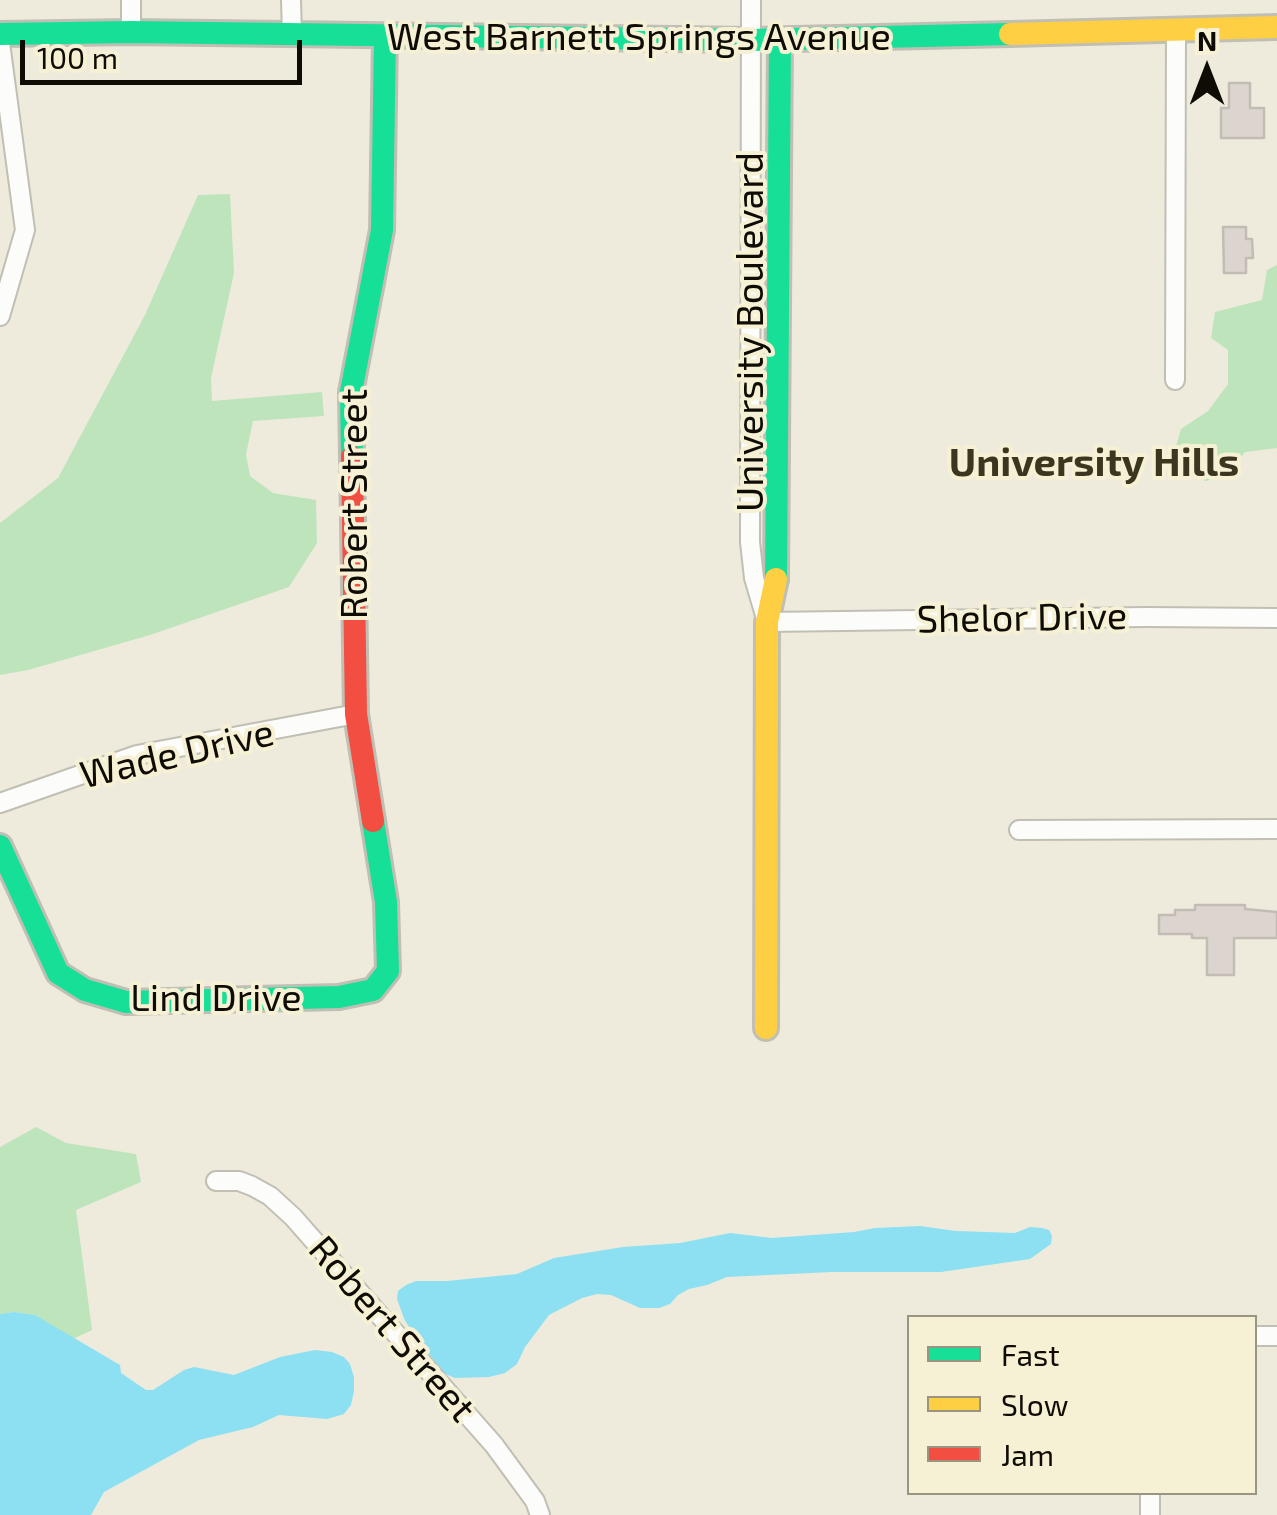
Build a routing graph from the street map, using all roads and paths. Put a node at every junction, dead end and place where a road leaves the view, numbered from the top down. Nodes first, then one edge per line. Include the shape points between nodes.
1 (131, 0) edge
2 (291, 0) edge
3 (751, 0) edge
4 (1277, 27) edge
5 (1176, 30) junction
6 (131, 32) junction
7 (0, 34) edge
8 (292, 36) junction
9 (386, 38) junction
10 (780, 39) junction
11 (751, 40) junction
12 (0, 43) edge
13 (0, 316) edge
14 (1175, 380) dead end
15 (1277, 618) edge
16 (766, 622) junction
17 (356, 714) junction
18 (0, 803) edge
19 (1277, 828) edge
20 (1019, 830) dead end
21 (0, 846) edge
22 (388, 970) joint
23 (766, 1028) dead end
24 (216, 1180) dead end
25 (540, 1515) edge

1 - 6 street
2 - 8 street
3 - 11 street, University Boulevard
4 - 5 street, West Barnett Springs Avenue
5 - 10 street, West Barnett Springs Avenue
5 - 14 street
6 - 7 street, West Barnett Springs Avenue
6 - 8 street, West Barnett Springs Avenue
8 - 9 street, West Barnett Springs Avenue
9 - 11 street, West Barnett Springs Avenue
9 - 17 street, Robert Street via 382,230 350,392
10 - 11 street, West Barnett Springs Avenue
10 - 16 street, University Boulevard via 777,575
11 - 16 street, University Boulevard via 750,542
12 - 13 street via 25,230
15 - 16 street, Shelor Drive
16 - 23 street, University Boulevard
17 - 18 street, Wade Drive via 137,755
17 - 22 street, Robert Street via 386,902
19 - 20 street
21 - 22 street, Lind Drive via 58,973 84,990 126,1002 339,997 373,990
24 - 25 street, Robert Street via 252,1186 293,1217 494,1444

